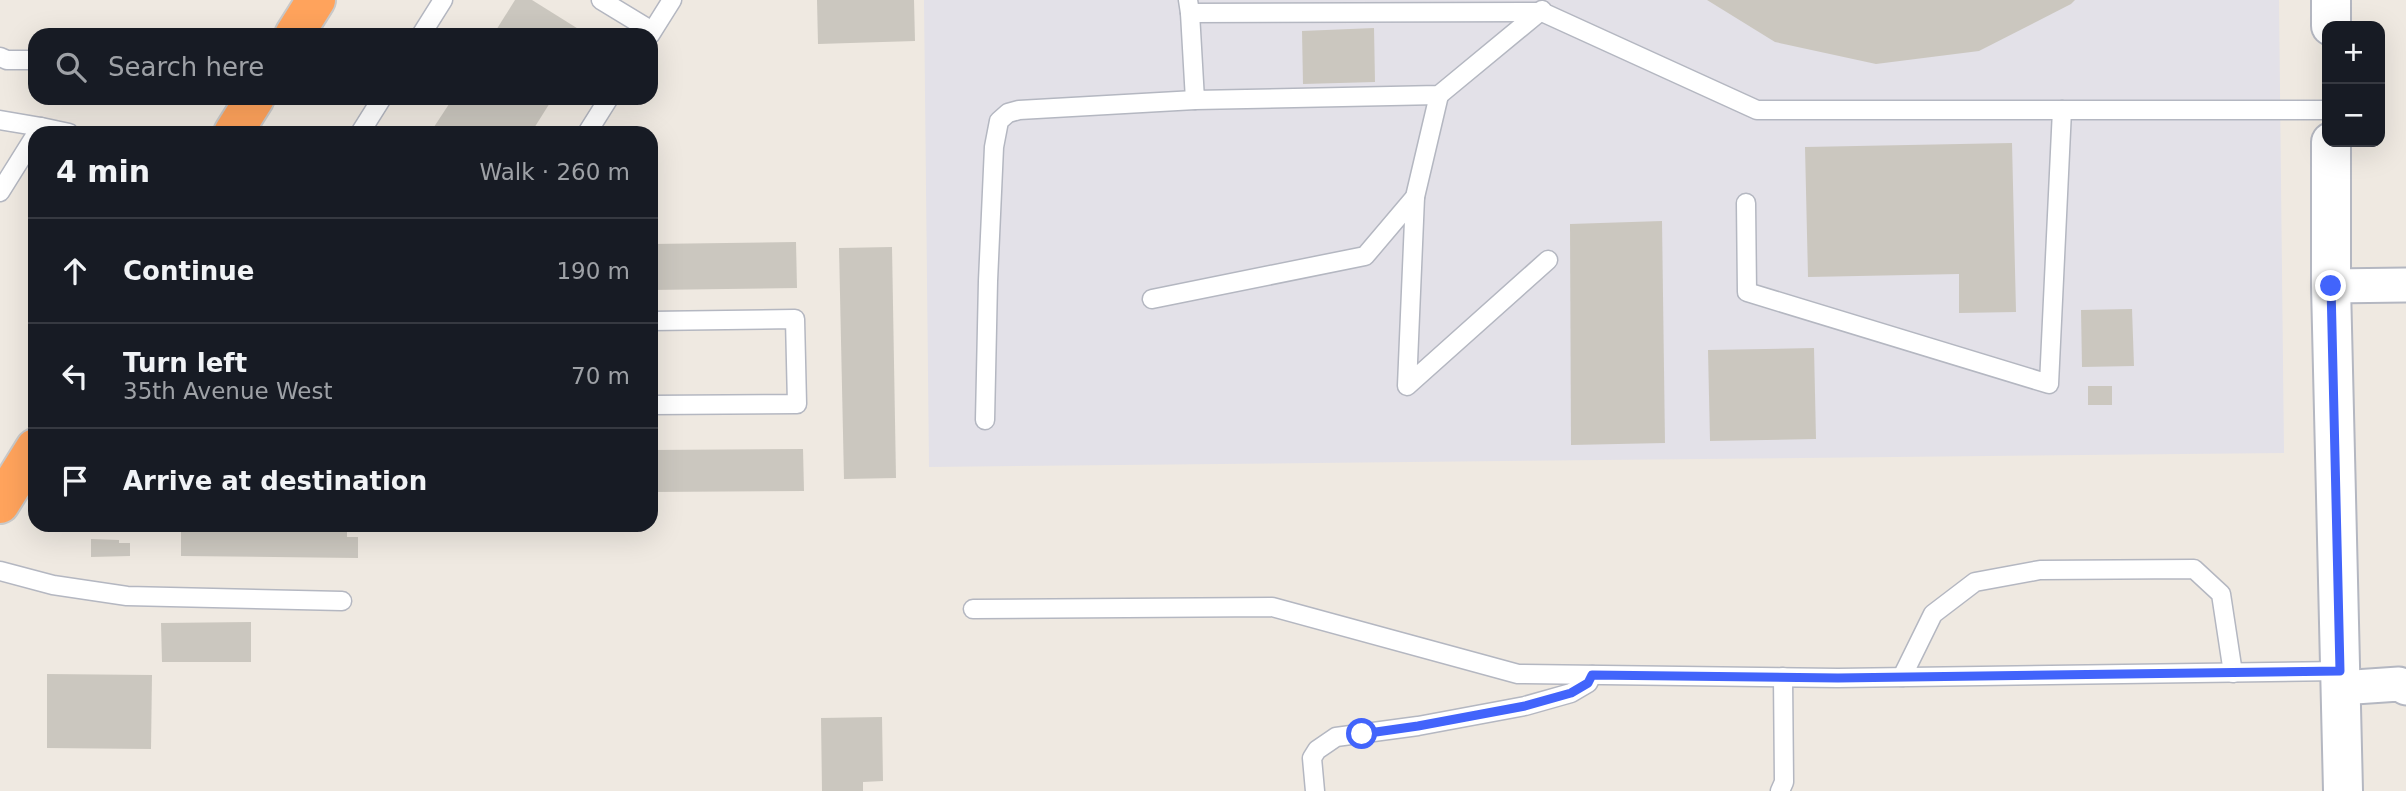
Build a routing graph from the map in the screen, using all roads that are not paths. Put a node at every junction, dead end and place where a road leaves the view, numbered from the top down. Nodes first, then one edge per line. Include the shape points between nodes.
1 (316, 0) edge
2 (443, 0) edge
3 (601, 0) edge
4 (672, 0) edge
5 (2331, 0) edge
6 (1189, 6) edge
7 (1543, 6) edge
8 (2331, 21) edge
9 (298, 28) edge
10 (425, 28) edge
11 (643, 28) edge
12 (654, 28) edge
13 (0, 57) edge
14 (28, 60) edge
15 (1439, 95) junction
16 (1195, 100) junction
17 (251, 105) edge
18 (378, 105) edge
19 (605, 105) edge
20 (2062, 110) junction
21 (2322, 110) edge
22 (0, 120) edge
23 (237, 126) edge
24 (364, 126) edge
25 (591, 126) edge
26 (28, 129) edge
27 (2331, 147) edge
28 (28, 148) edge
29 (0, 192) edge
30 (1415, 197) junction
31 (1746, 203) dead end
32 (1548, 260) dead end
33 (2406, 285) edge
34 (2331, 286) junction
35 (1152, 299) dead end
36 (658, 321) edge
37 (658, 405) edge
38 (985, 420) dead end
39 (28, 459) edge
40 (0, 504) edge
41 (0, 571) edge
42 (342, 601) dead end
43 (973, 609) dead end
44 (2233, 673) junction
45 (1592, 675) junction
46 (1783, 677) junction
47 (1902, 677) junction
48 (2340, 679) junction
49 (2406, 688) edge
50 (1315, 791) edge
51 (1780, 791) edge
52 (2343, 791) edge

1 - 9 highway
2 - 10 lane
3 - 11 lane
4 - 12 lane
5 - 8 street
6 - 7 lane
6 - 16 lane
7 - 15 lane
7 - 20 lane via 1757,110
13 - 14 lane
15 - 16 lane
15 - 30 lane
16 - 38 lane via 1018,110 999,121 994,148
17 - 23 highway
18 - 24 lane
19 - 25 lane
20 - 21 lane
20 - 31 lane via 2049,384 1747,292
22 - 26 lane
27 - 34 street
28 - 29 lane
30 - 32 lane via 1406,386
30 - 35 lane via 1365,256
33 - 34 street
34 - 48 street
36 - 37 lane via 795,319 797,404
39 - 40 highway
41 - 42 lane via 52,585 127,596
43 - 45 lane via 1272,607 1518,674
44 - 47 lane
44 - 47 lane via 2221,594 2194,569 2040,570 1975,582 1933,614
44 - 48 lane
45 - 46 lane
45 - 50 lane via 1571,693 1525,706 1336,737 1312,758
46 - 47 lane
46 - 51 lane via 1784,782
48 - 49 street
48 - 52 street

